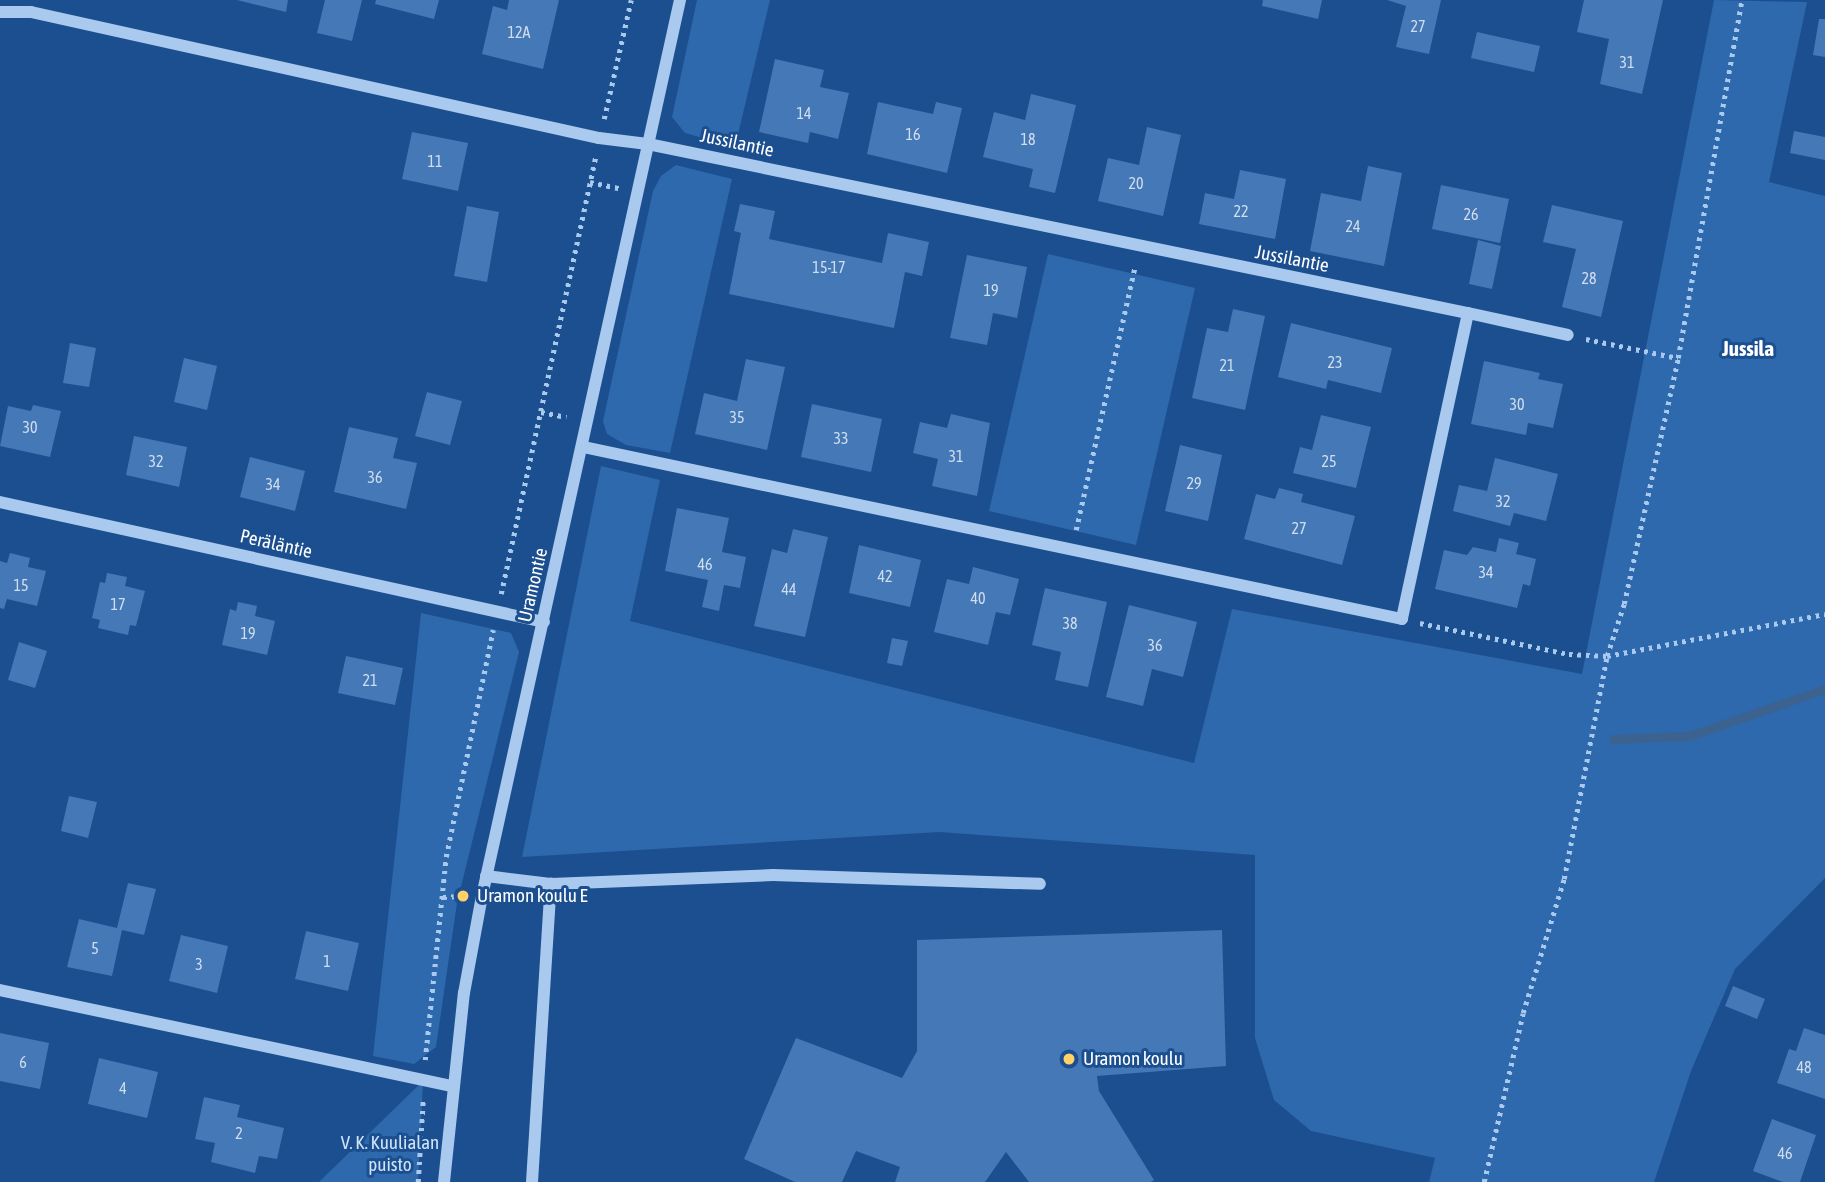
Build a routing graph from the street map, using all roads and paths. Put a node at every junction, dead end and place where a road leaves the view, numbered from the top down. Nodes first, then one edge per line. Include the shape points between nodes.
1 (631, 0) edge
2 (680, 0) edge
3 (1742, 0) edge
4 (0, 12) edge
5 (599, 138) junction
6 (648, 144) junction
7 (590, 182) junction
8 (637, 191) junction
9 (1139, 247) junction
10 (1468, 313) junction
11 (1568, 335) joint
12 (1678, 358) junction
13 (583, 447) junction
14 (0, 502) edge
15 (1073, 550) junction
16 (497, 613) junction
17 (1825, 614) edge
18 (1402, 619) junction
19 (544, 622) junction
20 (1607, 656) junction
21 (486, 876) junction
22 (551, 884) junction
23 (1040, 884) dead end
24 (0, 990) edge
25 (423, 1081) junction
26 (452, 1086) junction
27 (418, 1182) edge
28 (444, 1182) edge
29 (531, 1182) edge
30 (1484, 1182) edge

1 - 5 path
2 - 6 street, Uramontie
3 - 12 path
4 - 5 street, Jussilantie via 31,12
5 - 6 street, Jussilantie
5 - 7 path
6 - 8 street, Uramontie
6 - 9 street, Jussilantie
7 - 8 path
7 - 16 path
8 - 13 street, Uramontie
9 - 10 street, Jussilantie
9 - 15 path
10 - 11 street, Jussilantie
10 - 18 street
11 - 12 path
12 - 20 path via 1624,604
13 - 15 street
13 - 19 street, Uramontie
14 - 16 street, Peräläntie
15 - 18 street
16 - 19 street, Peräläntie
16 - 25 path via 446,857
17 - 20 path
18 - 20 path via 1569,654
19 - 21 street, Uramontie
20 - 30 path via 1564,879 1523,1013
21 - 22 street
21 - 26 street, Uramontie
22 - 23 street via 773,875
22 - 29 street
24 - 25 street
25 - 26 street
25 - 27 path
26 - 28 street, Uramontie

